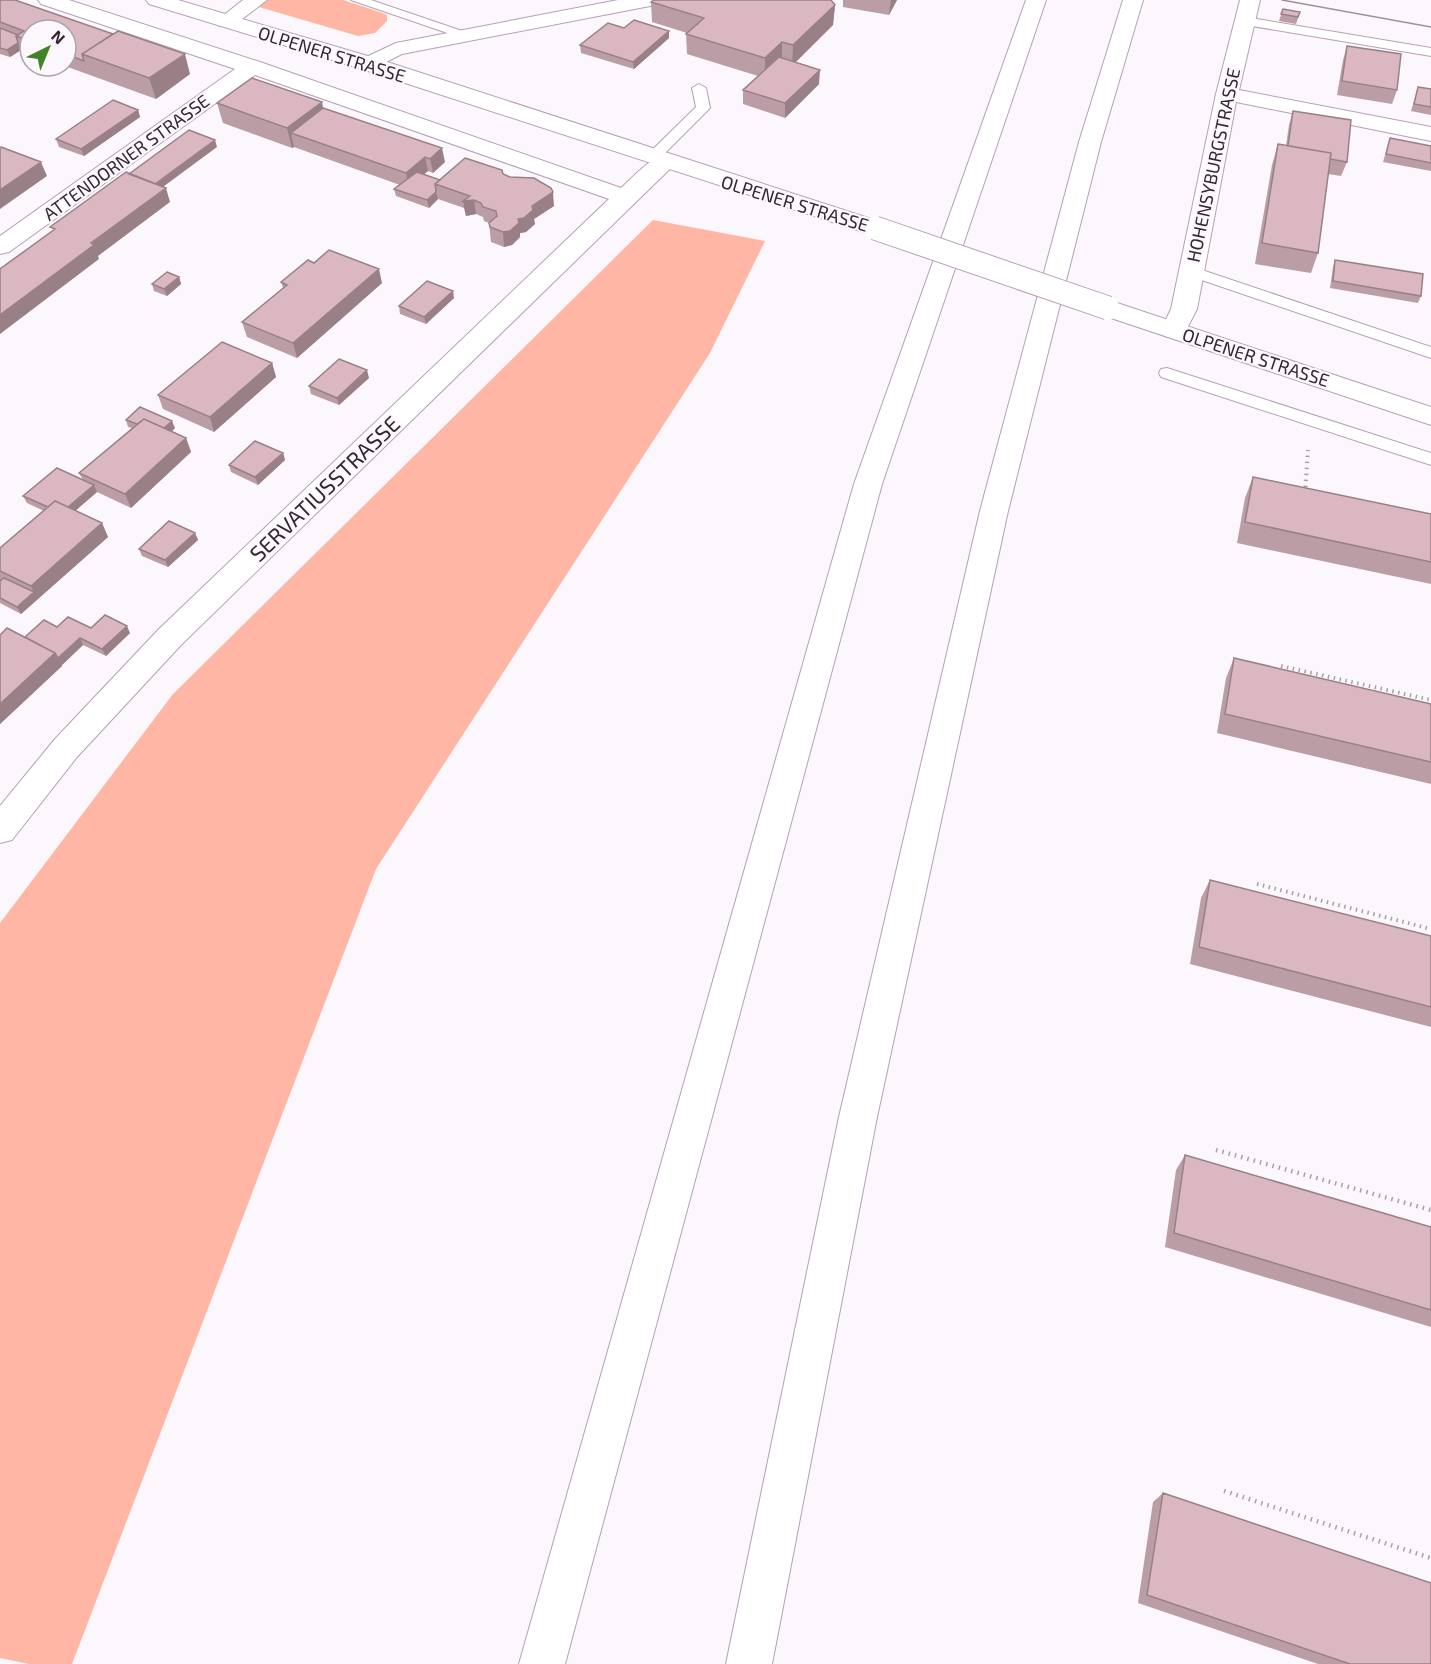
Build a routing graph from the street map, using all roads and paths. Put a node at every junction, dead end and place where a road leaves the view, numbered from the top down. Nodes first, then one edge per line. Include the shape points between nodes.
1 (48, 0) edge
2 (156, 0) edge
3 (257, 0) edge
4 (358, 0) edge
5 (650, 0) edge
6 (1036, 0) edge
7 (1133, 0) edge
8 (1248, 11) edge
9 (226, 22) junction
10 (467, 35) junction
11 (1431, 52) edge
12 (370, 64) junction
13 (252, 67) junction
14 (699, 88) dead end
15 (1227, 94) junction
16 (1431, 134) edge
17 (659, 160) junction
18 (625, 197) junction
19 (0, 247) edge
20 (1190, 271) junction
21 (1174, 330) junction
22 (1431, 353) edge
23 (1167, 374) dead end
24 (1431, 416) edge
25 (1317, 421) junction
26 (1431, 459) edge
27 (1304, 499) edge
28 (1281, 666) edge
29 (1431, 700) edge
30 (0, 830) edge
31 (1257, 884) dead end
32 (1431, 929) edge
33 (1216, 1150) dead end
34 (1431, 1210) edge
35 (1224, 1491) dead end
36 (1431, 1558) edge
37 (542, 1664) edge
38 (749, 1664) edge

1 - 13 main road, OLPENER STRASSE
2 - 9 main road, OLPENER STRASSE
3 - 9 main road
4 - 10 lane
5 - 10 main road
6 - 37 main road via 868,484
7 - 38 main road via 1090,142 994,511 858,1117
8 - 11 lane
8 - 15 main road, HOHENSYBURGSTRASSE
9 - 12 main road, OLPENER STRASSE
10 - 12 main road via 396,49
12 - 17 main road, OLPENER STRASSE
13 - 18 main road, OLPENER STRASSE
13 - 19 main road, ATTENDORNER STRASSE
14 - 17 lane via 704,108
15 - 16 main road
15 - 20 main road, HOHENSYBURGSTRASSE
17 - 18 main road, SERVATIUSSTRASSE
17 - 21 main road, OLPENER STRASSE, bridge via 875,228
18 - 30 main road, SERVATIUSSTRASSE via 170,637 66,748
20 - 21 main road, HOHENSYBURGSTRASSE via 1184,309
20 - 22 lane
21 - 24 main road, OLPENER STRASSE
23 - 25 lane
25 - 26 lane
25 - 27 path via 1308,446
28 - 29 path
31 - 32 path
33 - 34 path
35 - 36 path

